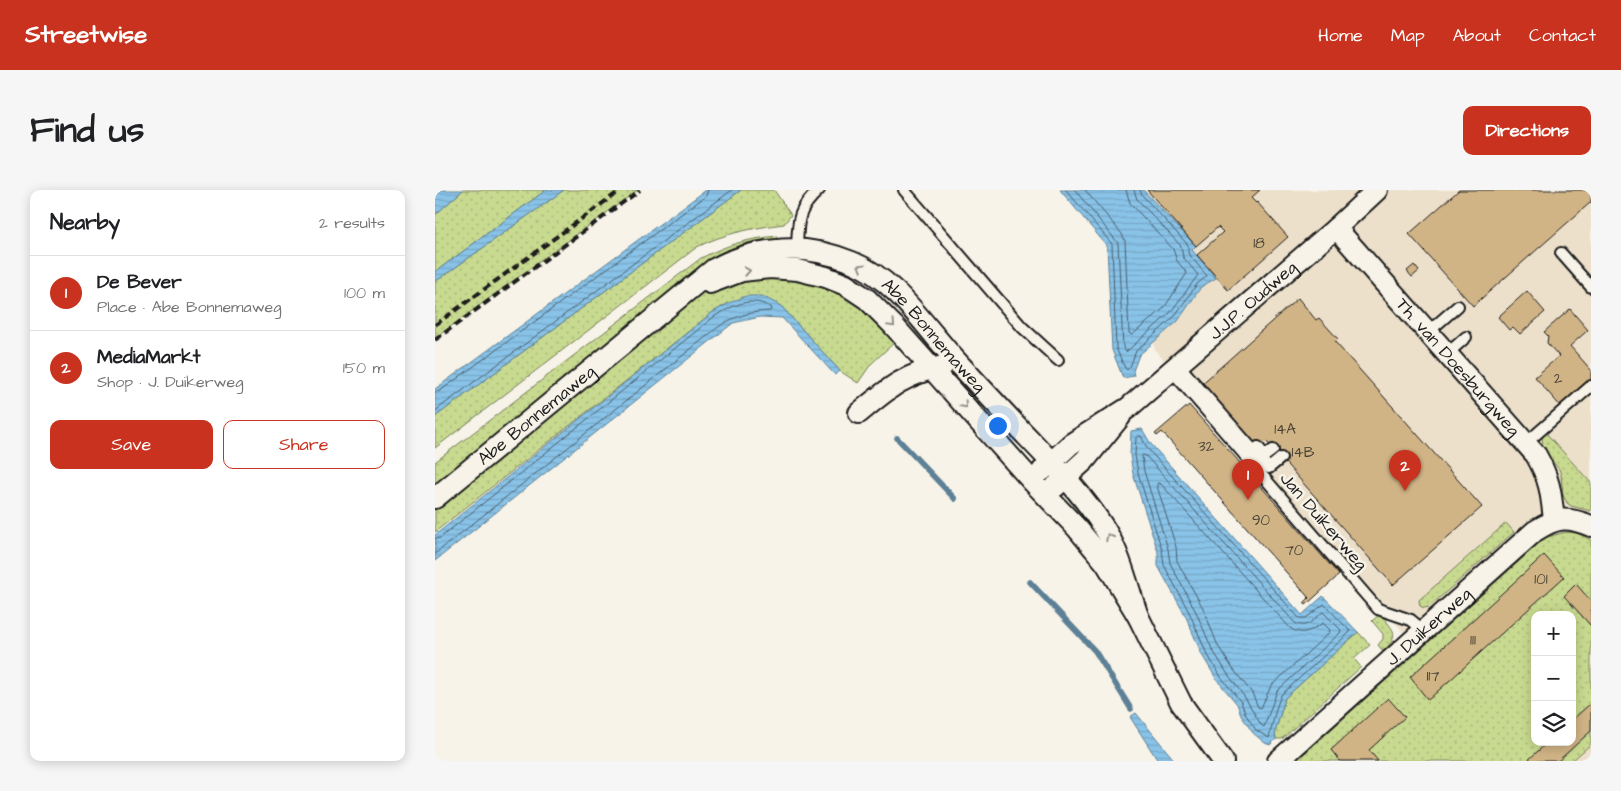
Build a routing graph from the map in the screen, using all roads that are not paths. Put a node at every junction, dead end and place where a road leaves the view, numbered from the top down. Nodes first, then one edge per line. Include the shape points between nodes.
1 (819, 190) edge
2 (903, 190) edge
3 (1377, 190) edge
4 (1336, 228) junction
5 (797, 248) junction
6 (1561, 253) dead end
7 (1591, 286) edge
8 (685, 293) junction
9 (1458, 306) dead end
10 (1427, 333) junction
11 (1466, 337) dead end
12 (1447, 354) junction
13 (1058, 360) dead end
14 (958, 363) junction
15 (1177, 365) junction
16 (931, 369) junction
17 (1591, 386) edge
18 (1127, 408) junction
19 (859, 413) dead end
20 (1525, 444) junction
21 (1273, 450) dead end
22 (1281, 458) dead end
23 (1051, 462) junction
24 (1065, 478) junction
25 (1031, 480) junction
26 (1046, 496) junction
27 (435, 498) edge
28 (1554, 520) junction
29 (1591, 526) edge
30 (1138, 616) junction
31 (1424, 631) junction
32 (1223, 761) edge
33 (1278, 761) edge

1 - 5 lane via 806,202 798,221
2 - 13 lane via 1022,327
3 - 4 street, J.J.P. Oudweg
4 - 10 street, Th. van Doesburgweg
4 - 15 street, J.J.P. Oudweg
5 - 8 street, Abe Bonnemaweg via 757,251 731,260 714,269
14 -> 5 street, Abe Bonnemaweg via 876,275 853,262
6 - 7 lane
8 -> 16 street, Abe Bonnemaweg via 742,271 770,268 827,277 867,299
8 - 27 street, Abe Bonnemaweg
9 - 10 lane
10 - 12 street, Th. van Doesburgweg
11 - 12 lane
12 - 20 street, Th. van Doesburgweg
14 - 16 street
14 - 23 street, Abe Bonnemaweg
15 - 18 street, J.J.P. Oudweg
15 - 21 lane via 1265,456
15 - 22 lane via 1269,468
15 - 31 lane, Jan Duikerweg via 1378,609 1411,620
16 - 19 street via 892,386
16 -> 25 street, Abe Bonnemaweg
17 - 20 lane
18 - 23 street, J.J.P. Oudweg via 1079,438
18 - 24 street, J.J.P. Oudweg
20 - 28 street, Th. van Doesburgweg via 1546,473
23 - 24 street, Abe Bonnemaweg
23 - 25 street, J.J.P. Oudweg
24 - 26 street, J.J.P. Oudweg
30 -> 24 street, Abe Bonnemaweg via 1112,542
25 - 26 street, Abe Bonnemaweg
26 - 30 street, Abe Bonnemaweg via 1106,563
28 - 29 street via 1574,520
28 - 31 street, J. Duikerweg via 1526,538
30 - 32 street, Abe Bonnemaweg via 1185,708
31 - 33 street, J. Duikerweg

